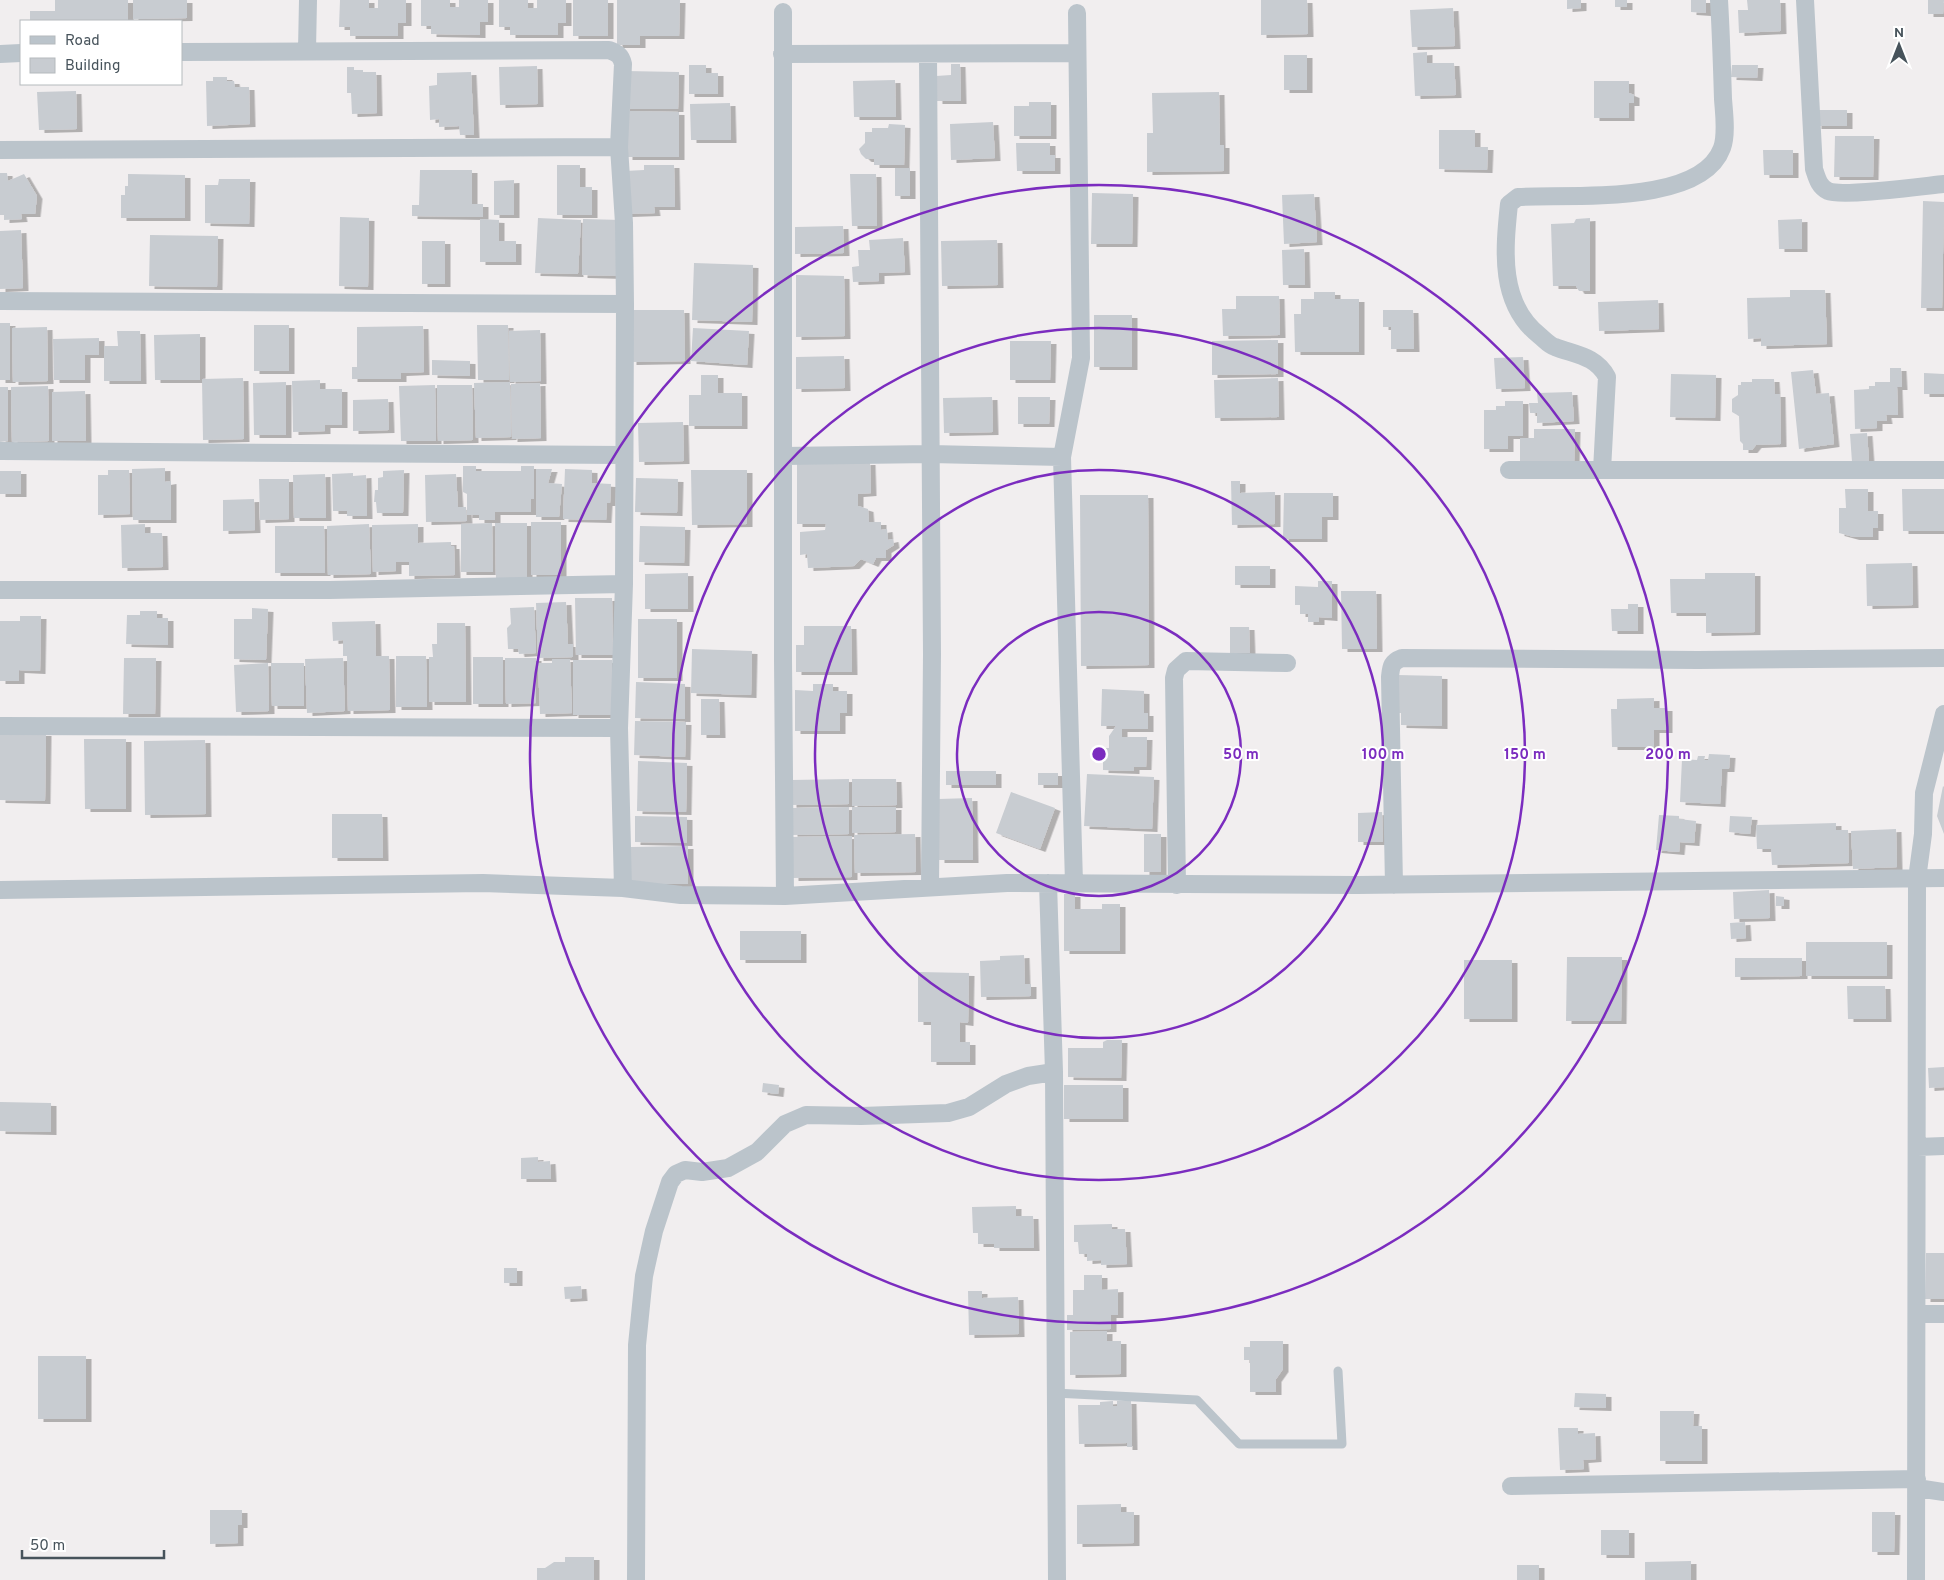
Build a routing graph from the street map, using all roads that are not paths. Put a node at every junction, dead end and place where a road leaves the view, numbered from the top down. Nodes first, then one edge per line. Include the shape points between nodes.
1 (308, 0) edge
2 (1719, 0) edge
3 (1805, 0) edge
4 (783, 12) dead end
5 (1077, 13) dead end
6 (307, 50) junction
7 (182, 52) edge
8 (1077, 53) junction
9 (0, 54) edge
10 (20, 54) edge
11 (782, 54) junction
12 (928, 55) junction
13 (619, 147) junction
14 (0, 150) edge
15 (1944, 184) edge
16 (0, 300) edge
17 (625, 304) junction
18 (0, 451) edge
19 (931, 454) junction
20 (624, 455) junction
21 (783, 456) junction
22 (1062, 457) junction
23 (1509, 470) dead end
24 (1602, 470) junction
25 (1944, 470) edge
26 (624, 584) junction
27 (0, 590) edge
28 (1944, 658) edge
29 (1286, 663) dead end
30 (1944, 714) edge
31 (0, 726) edge
32 (619, 728) junction
33 (1944, 878) edge
34 (1917, 879) junction
35 (1074, 883) junction
36 (1048, 884) junction
37 (1177, 885) junction
38 (1394, 885) junction
39 (930, 887) junction
40 (623, 888) junction
41 (0, 890) edge
42 (785, 896) junction
43 (1054, 1072) junction
44 (1944, 1146) edge
45 (1918, 1147) junction
46 (1917, 1314) junction
47 (1944, 1314) edge
48 (1338, 1371) dead end
49 (1054, 1394) junction
50 (1918, 1483) junction
51 (1512, 1486) dead end
52 (1944, 1492) edge
53 (636, 1580) edge
54 (1057, 1580) edge
55 (1916, 1580) edge

1 - 6 street
2 - 24 street via 1723,147 1713,163 1698,177 1666,188 1639,193 1518,197 1509,204 1506,266 1509,292 1517,312 1529,328 1552,347 1593,359 1606,377
3 - 15 street via 1814,169 1818,182 1828,191 1845,193
4 - 11 street
5 - 8 street
6 - 7 street
6 - 13 street via 616,52 623,64
8 - 12 street
8 - 22 street via 1080,358
9 - 10 street
11 - 12 street
11 - 21 street
12 - 19 street
13 - 14 street
13 - 17 street
16 - 17 street
17 - 20 street
18 - 20 street
19 - 21 street
19 - 22 street
19 - 39 street
20 - 26 street
21 - 42 street
22 - 35 street
23 - 24 street
24 - 25 street
26 - 27 street via 330,590
26 - 32 street
28 - 38 street via 1395,660 1390,677
29 - 37 street via 1186,661 1176,670
30 - 34 street via 1924,793
31 - 32 street
32 - 40 street
33 - 34 street
34 - 38 street
34 - 45 street
35 - 36 street
35 - 37 street
36 - 39 street
36 - 43 street
37 - 38 street
39 - 42 street
40 - 41 street via 483,883
40 - 42 street via 681,895
43 - 49 street
43 - 53 street via 1006,1084 969,1107 948,1113 806,1115 785,1124 757,1152 728,1168 702,1172 685,1170 676,1174 670,1182 654,1230 644,1276 637,1345
44 - 45 street
45 - 46 street
46 - 47 street
46 - 50 street
48 - 49 lane via 1342,1444 1239,1444 1197,1400
49 - 54 street
50 - 51 street
50 - 52 street
50 - 55 street

